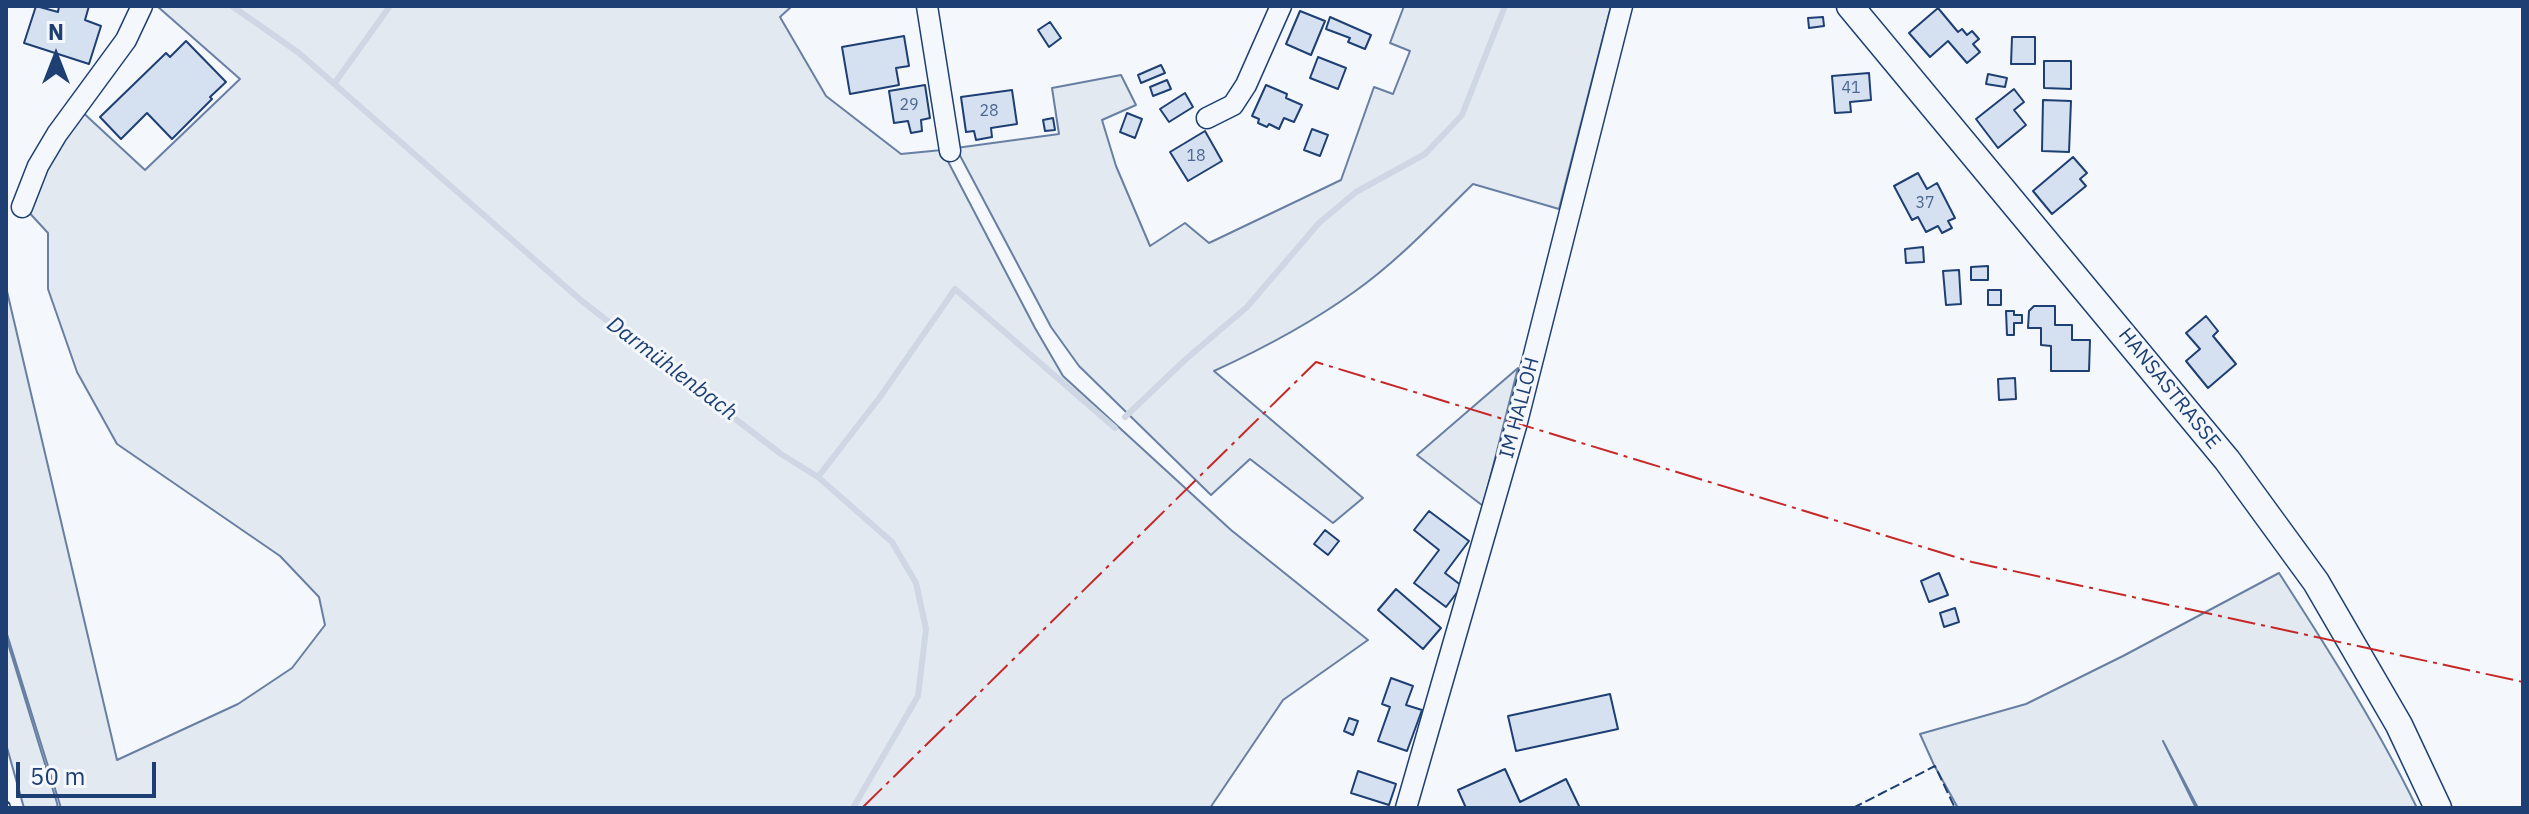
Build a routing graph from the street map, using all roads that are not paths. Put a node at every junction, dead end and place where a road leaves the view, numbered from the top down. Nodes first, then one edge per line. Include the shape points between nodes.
1 (142, 6) edge
2 (927, 6) edge
3 (1281, 6) edge
4 (1622, 6) edge
5 (1850, 6) edge
6 (1207, 118) dead end
7 (950, 151) dead end
8 (22, 207) dead end
9 (1406, 808) edge
10 (2438, 808) edge

1 - 8 street via 126,40 57,134
2 - 7 street
3 - 6 street via 1233,105
4 - 9 street, IM HALLOH via 1516,426
5 - 10 main road, HANSASTRASSE via 2227,460 2316,582 2399,725

